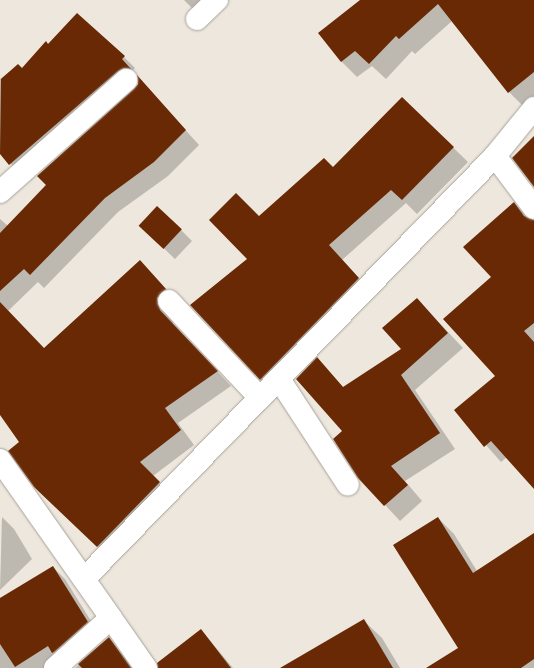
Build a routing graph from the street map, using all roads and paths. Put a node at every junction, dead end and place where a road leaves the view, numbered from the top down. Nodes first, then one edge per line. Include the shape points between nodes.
1 (217, 0) edge
2 (197, 19) dead end
3 (126, 80) dead end
4 (534, 108) edge
5 (494, 156) junction
6 (0, 192) edge
7 (534, 208) edge
8 (169, 301) dead end
9 (279, 379) junction
10 (260, 398) junction
11 (0, 460) edge
12 (348, 485) dead end
13 (84, 579) junction
14 (111, 618) junction
15 (55, 668) edge
16 (146, 668) edge

1 - 2 street
3 - 6 street
4 - 5 street
5 - 7 street
5 - 9 street
8 - 10 street
9 - 10 street
9 - 12 street
10 - 13 street
11 - 13 street
13 - 14 street
14 - 15 street
14 - 16 street

